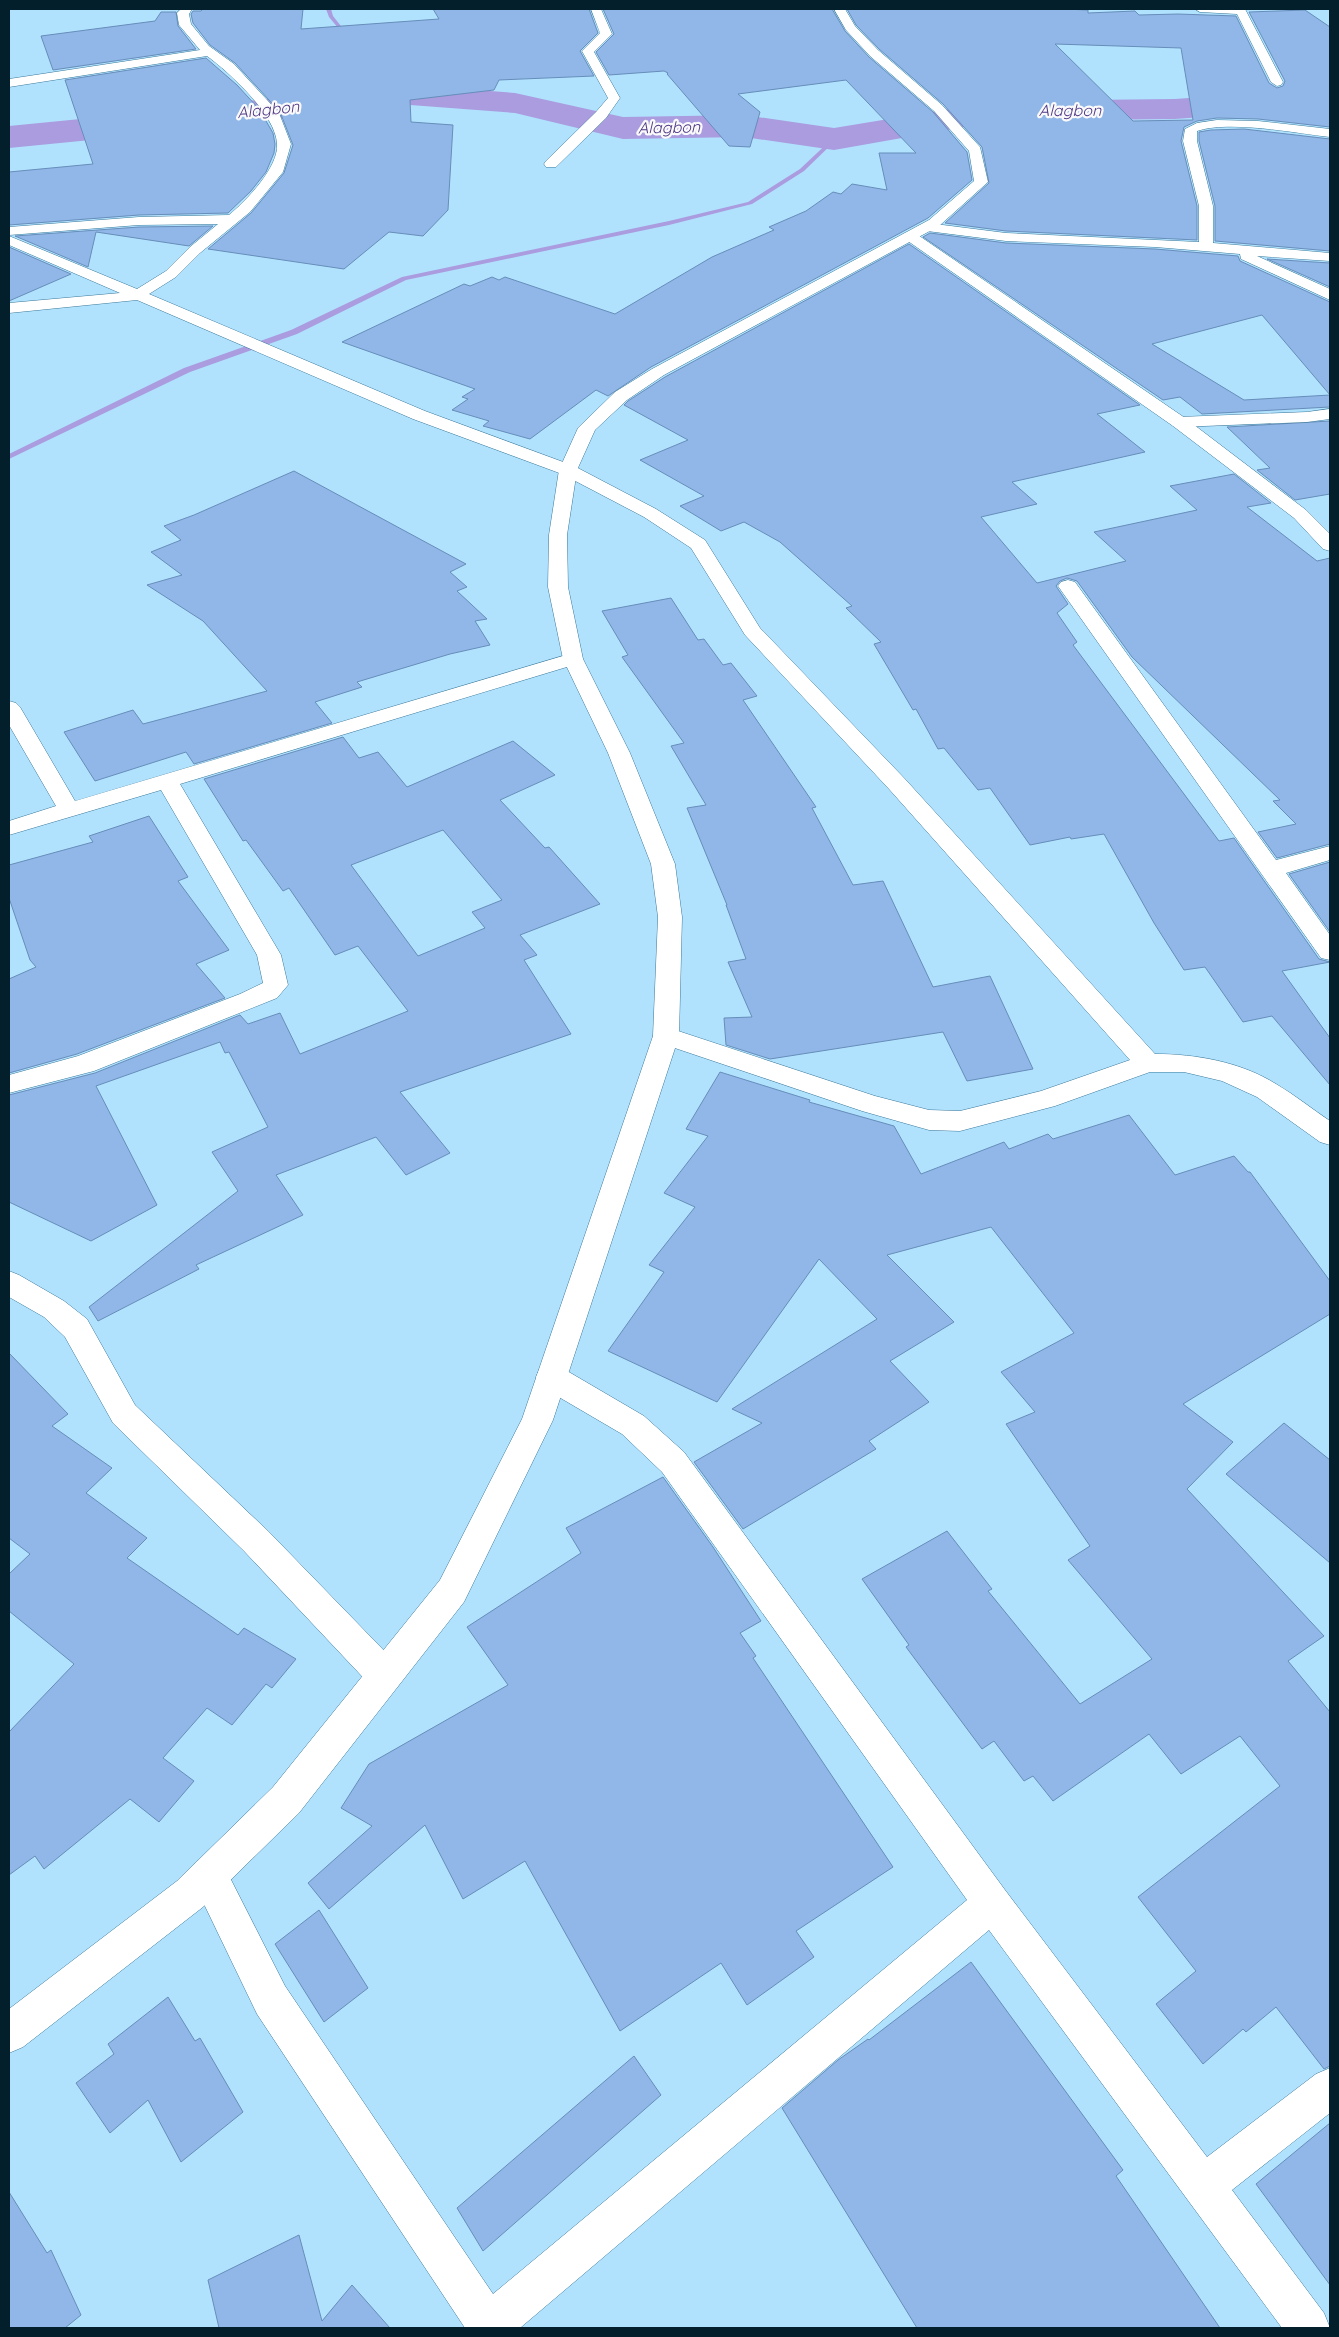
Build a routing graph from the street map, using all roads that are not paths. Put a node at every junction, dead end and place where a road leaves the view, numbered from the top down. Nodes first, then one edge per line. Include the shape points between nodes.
1 (187, 9) edge
2 (596, 9) edge
3 (840, 9) edge
4 (1200, 9) edge
5 (1241, 10) edge
6 (209, 52) junction
7 (9, 82) edge
8 (1277, 82) dead end
9 (1330, 133) edge
10 (550, 164) dead end
11 (233, 219) junction
12 (9, 231) edge
13 (919, 231) junction
14 (9, 240) edge
15 (1206, 247) junction
16 (1231, 248) junction
17 (1330, 257) edge
18 (1330, 295) edge
19 (136, 296) junction
20 (9, 308) edge
21 (1330, 414) edge
22 (1179, 422) junction
23 (568, 470) junction
24 (1330, 545) edge
25 (1068, 586) dead end
26 (573, 659) junction
27 (9, 707) edge
28 (168, 782) junction
29 (69, 809) junction
30 (9, 828) edge
31 (1330, 853) edge
32 (1272, 869) junction
33 (1330, 952) edge
34 (666, 1036) junction
35 (1148, 1063) junction
36 (9, 1084) edge
37 (1330, 1135) edge
38 (9, 1283) edge
39 (551, 1377) junction
40 (385, 1676) junction
41 (209, 1875) junction
42 (992, 1903) junction
43 (9, 2034) edge
44 (1330, 2088) edge
45 (1203, 2187) junction
46 (489, 2327) edge
47 (1309, 2328) edge

1 - 6 street via 183,13 185,25
2 - 10 street via 606,34 588,51 614,98 601,115
3 - 13 street via 850,28 945,115 975,150 981,182
4 - 5 street
5 - 8 street
6 - 7 street
6 - 11 street via 230,67 274,116 284,144 276,172
9 - 15 street via 1234,124 1197,125 1191,129 1190,141 1206,206
11 - 12 street via 139,221
11 - 19 street via 171,274
13 - 15 street
13 - 22 street
13 - 23 street via 658,372 621,396 587,428
14 - 19 street
15 - 16 street
16 - 17 street
16 - 18 street
19 - 20 street
19 - 23 street via 419,415
21 - 22 street
22 - 24 street via 1300,514
23 - 26 street via 558,535 558,587
23 - 35 street via 650,512 698,544 752,630 897,784
25 - 32 street
26 - 28 street
26 - 34 street via 620,753 662,864 670,917
27 - 29 street
28 - 29 street
28 - 36 street via 269,955 276,985 249,1000 85,1064
29 - 30 street
31 - 32 street
32 - 33 street
34 - 35 street via 929,1120 960,1120 1046,1099
34 - 39 street
35 - 37 street via 1184,1062 1228,1073 1266,1090
38 - 40 street via 54,1309 76,1328 124,1414 256,1542
39 - 40 street via 537,1420 452,1591
39 - 42 street via 633,1425 673,1462
40 - 41 street via 286,1800
41 - 43 street via 190,1894
41 - 46 street via 270,2000
42 - 45 street
42 - 46 street
44 - 45 street
45 - 47 street

